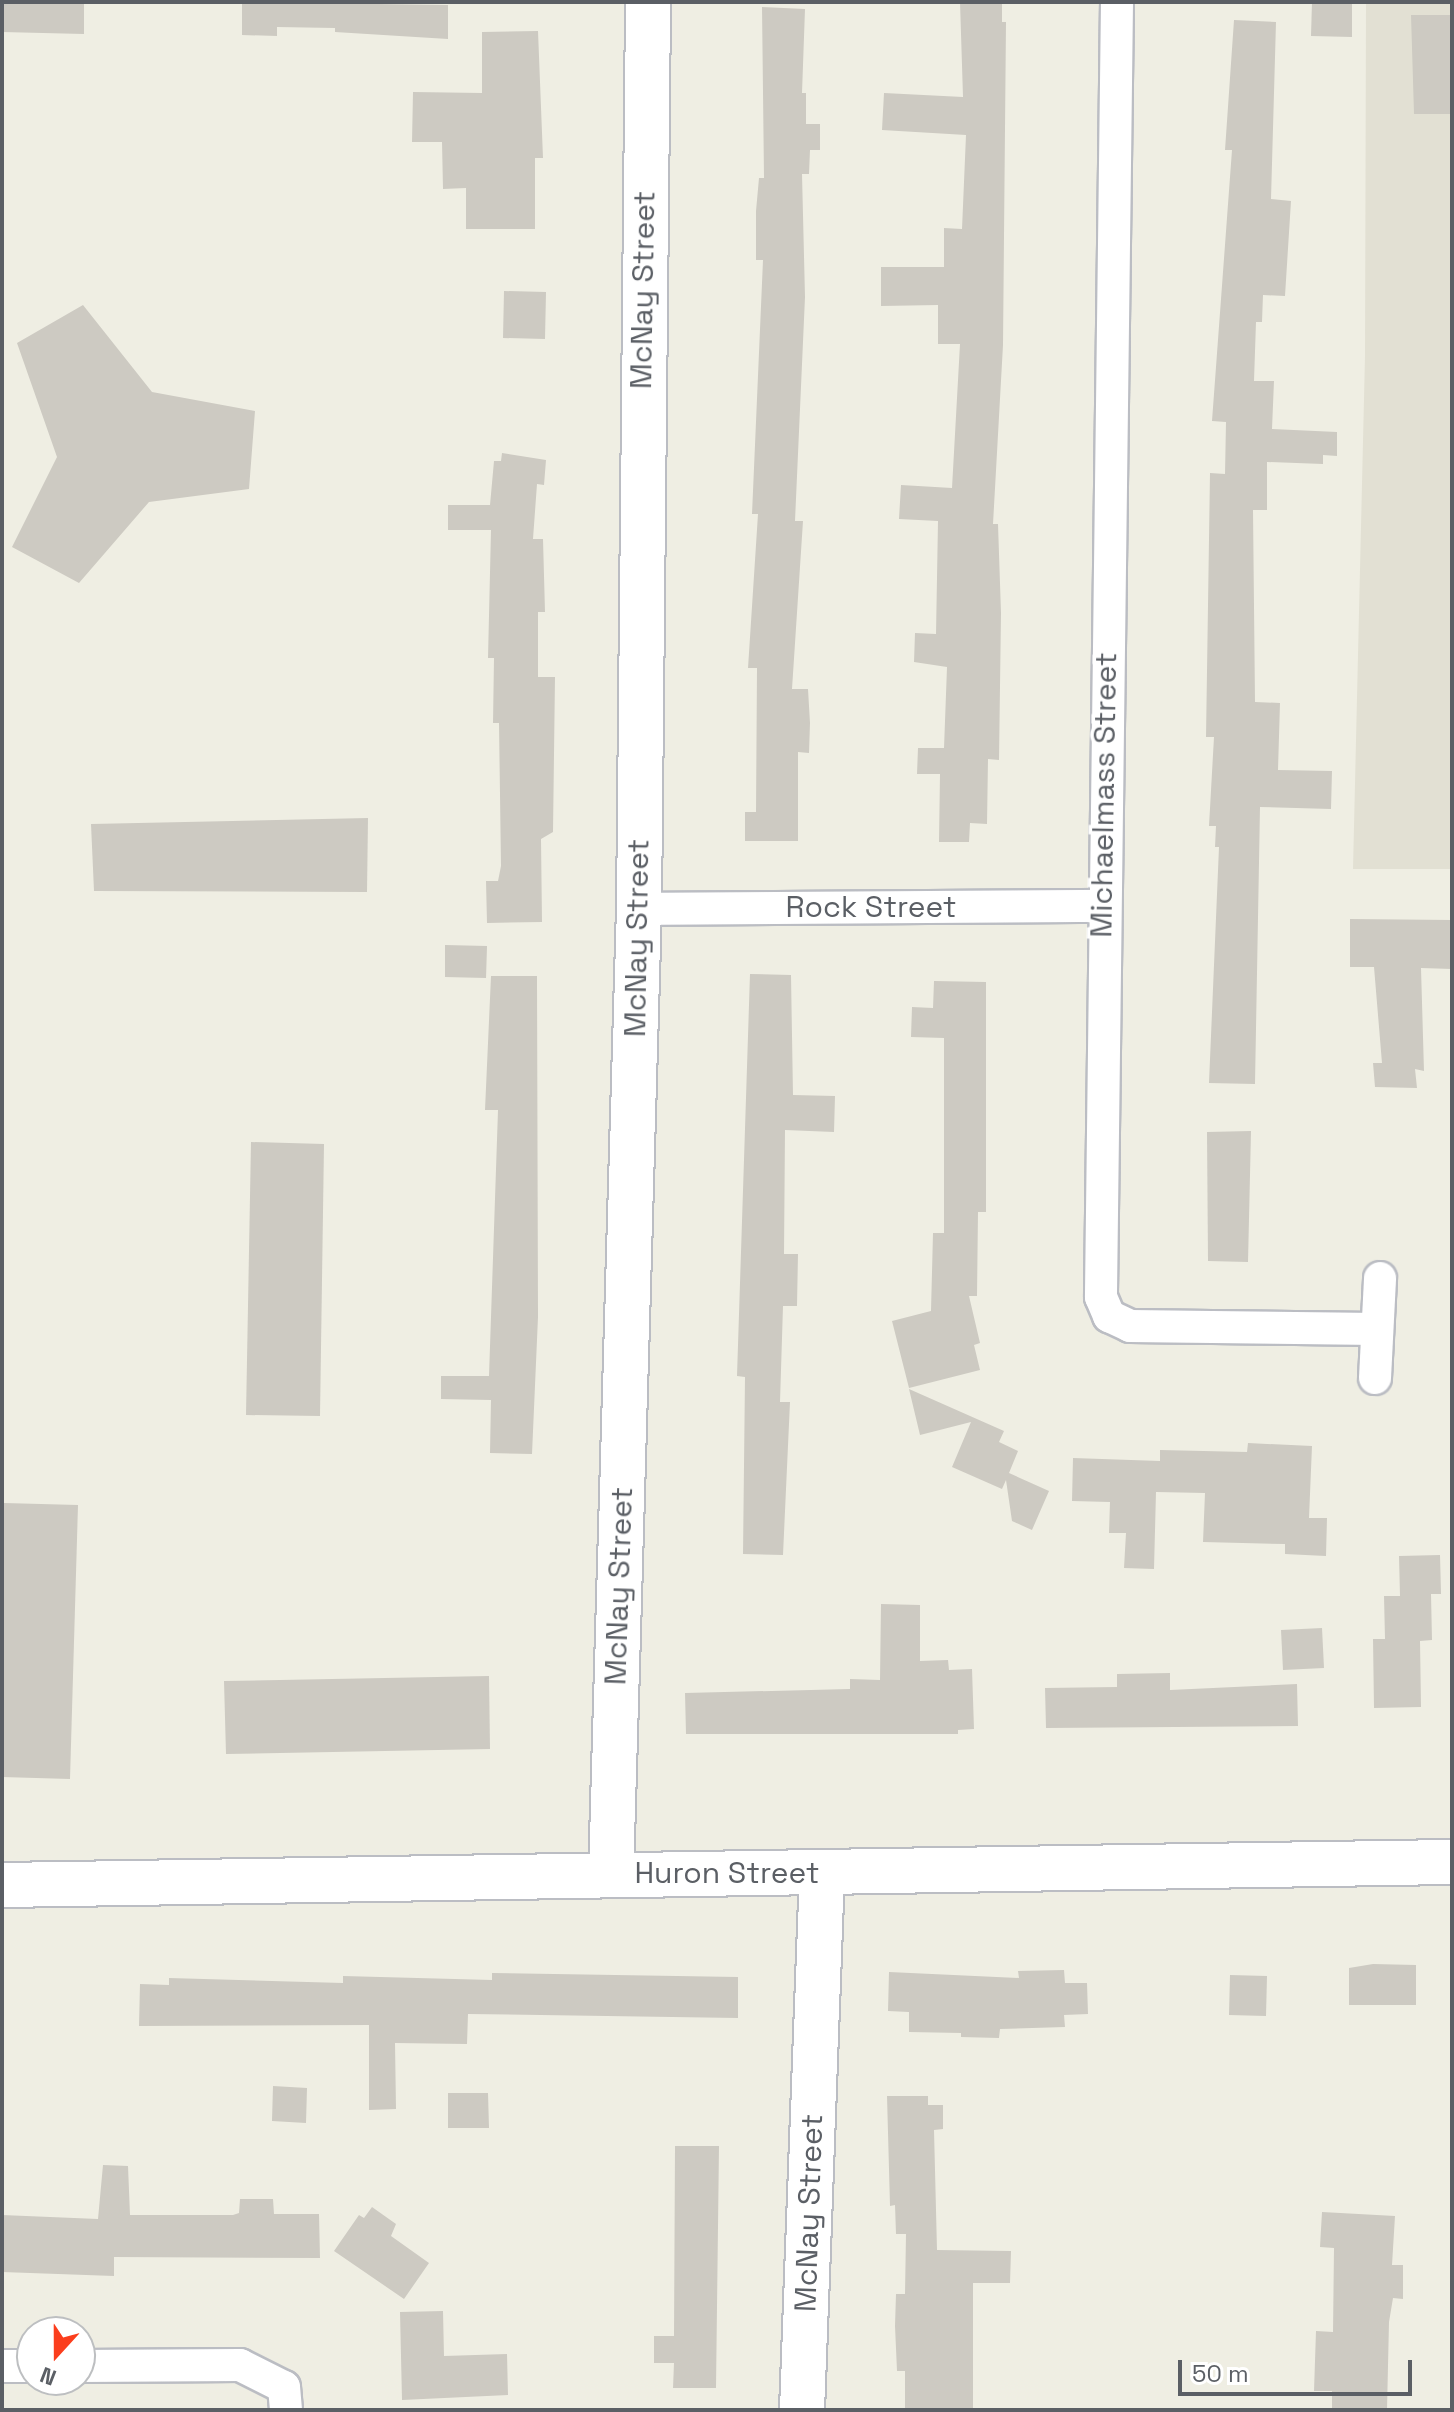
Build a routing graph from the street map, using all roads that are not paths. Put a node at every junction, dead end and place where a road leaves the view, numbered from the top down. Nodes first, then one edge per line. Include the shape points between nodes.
1 (648, 2) edge
2 (1117, 2) edge
3 (1102, 906) junction
4 (639, 909) junction
5 (1380, 1278) dead end
6 (1377, 1329) junction
7 (1375, 1378) dead end
8 (1452, 1862) edge
9 (822, 1872) junction
10 (611, 1874) junction
11 (2, 1885) edge
12 (96, 2366) edge
13 (286, 2410) edge
14 (802, 2410) edge

1 - 4 street, McNay Street
2 - 3 street, Michaelmass Street
3 - 4 street, Rock Street
3 - 6 street, Michaelmass Street via 1099,1264 1101,1297 1109,1316 1130,1326
4 - 10 street, McNay Street
5 - 6 street
6 - 7 street
8 - 9 street, Huron Street
9 - 10 street, Huron Street
9 - 14 street, McNay Street
10 - 11 street, Huron Street
12 - 13 street via 240,2365 284,2387

